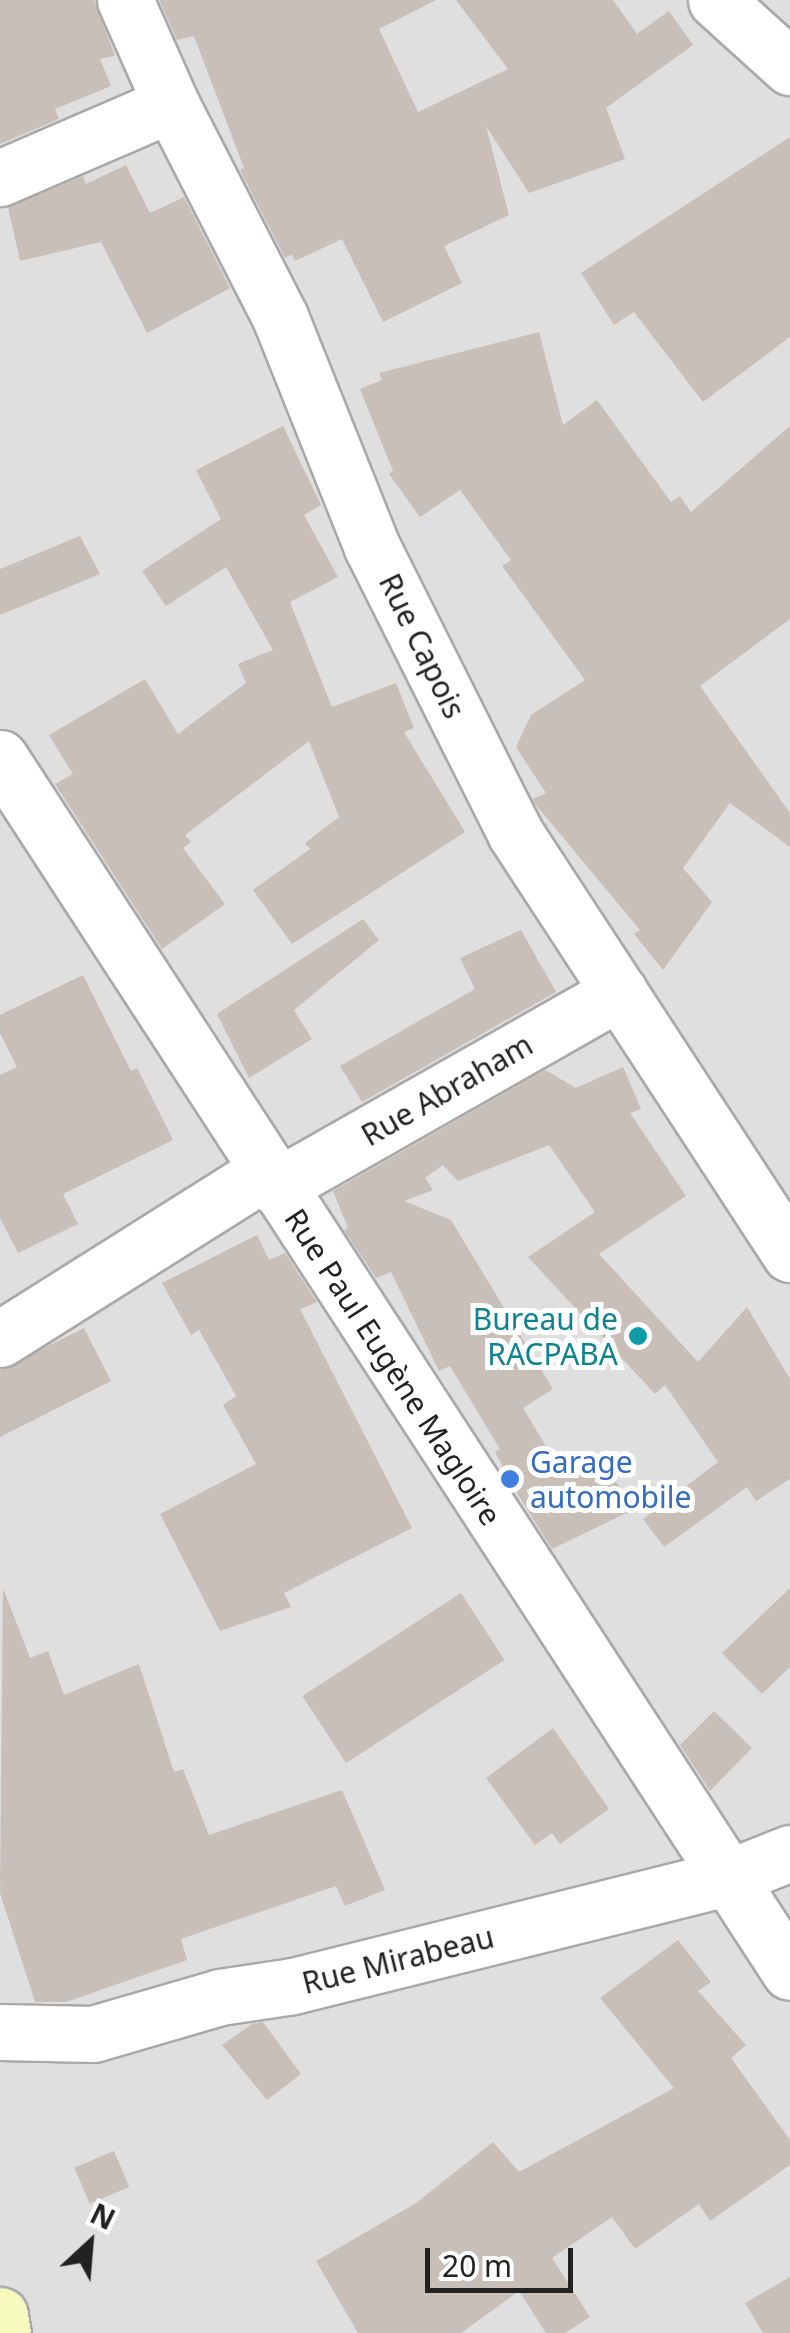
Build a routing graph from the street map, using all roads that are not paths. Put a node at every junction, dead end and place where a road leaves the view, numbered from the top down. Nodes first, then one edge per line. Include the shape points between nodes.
1 (125, 0) edge
2 (716, 0) edge
3 (790, 67) edge
4 (172, 104) junction
5 (0, 178) edge
6 (0, 758) edge
7 (619, 992) junction
8 (270, 1180) junction
9 (790, 1254) edge
10 (0, 1339) edge
11 (790, 1854) edge
12 (727, 1878) junction
13 (790, 1972) edge
14 (0, 2032) edge
15 (0, 2315) edge
16 (3, 2333) edge

1 - 4 street, Rue Capois
2 - 3 street
4 - 5 street
4 - 7 street, Rue Capois via 280,318 372,547 515,834
6 - 8 street, Rue Paul Eugène Magloire
7 - 8 street, Rue Abraham
7 - 9 street, Rue Capois
8 - 10 street, Rue Abraham
8 - 12 street, Rue Paul Eugène Magloire
11 - 12 street, Rue Mirabeau
12 - 13 street, Rue Paul Eugène Magloire
12 - 14 street, Rue Mirabeau via 294,1986 220,1997 94,2034
15 - 16 main road

